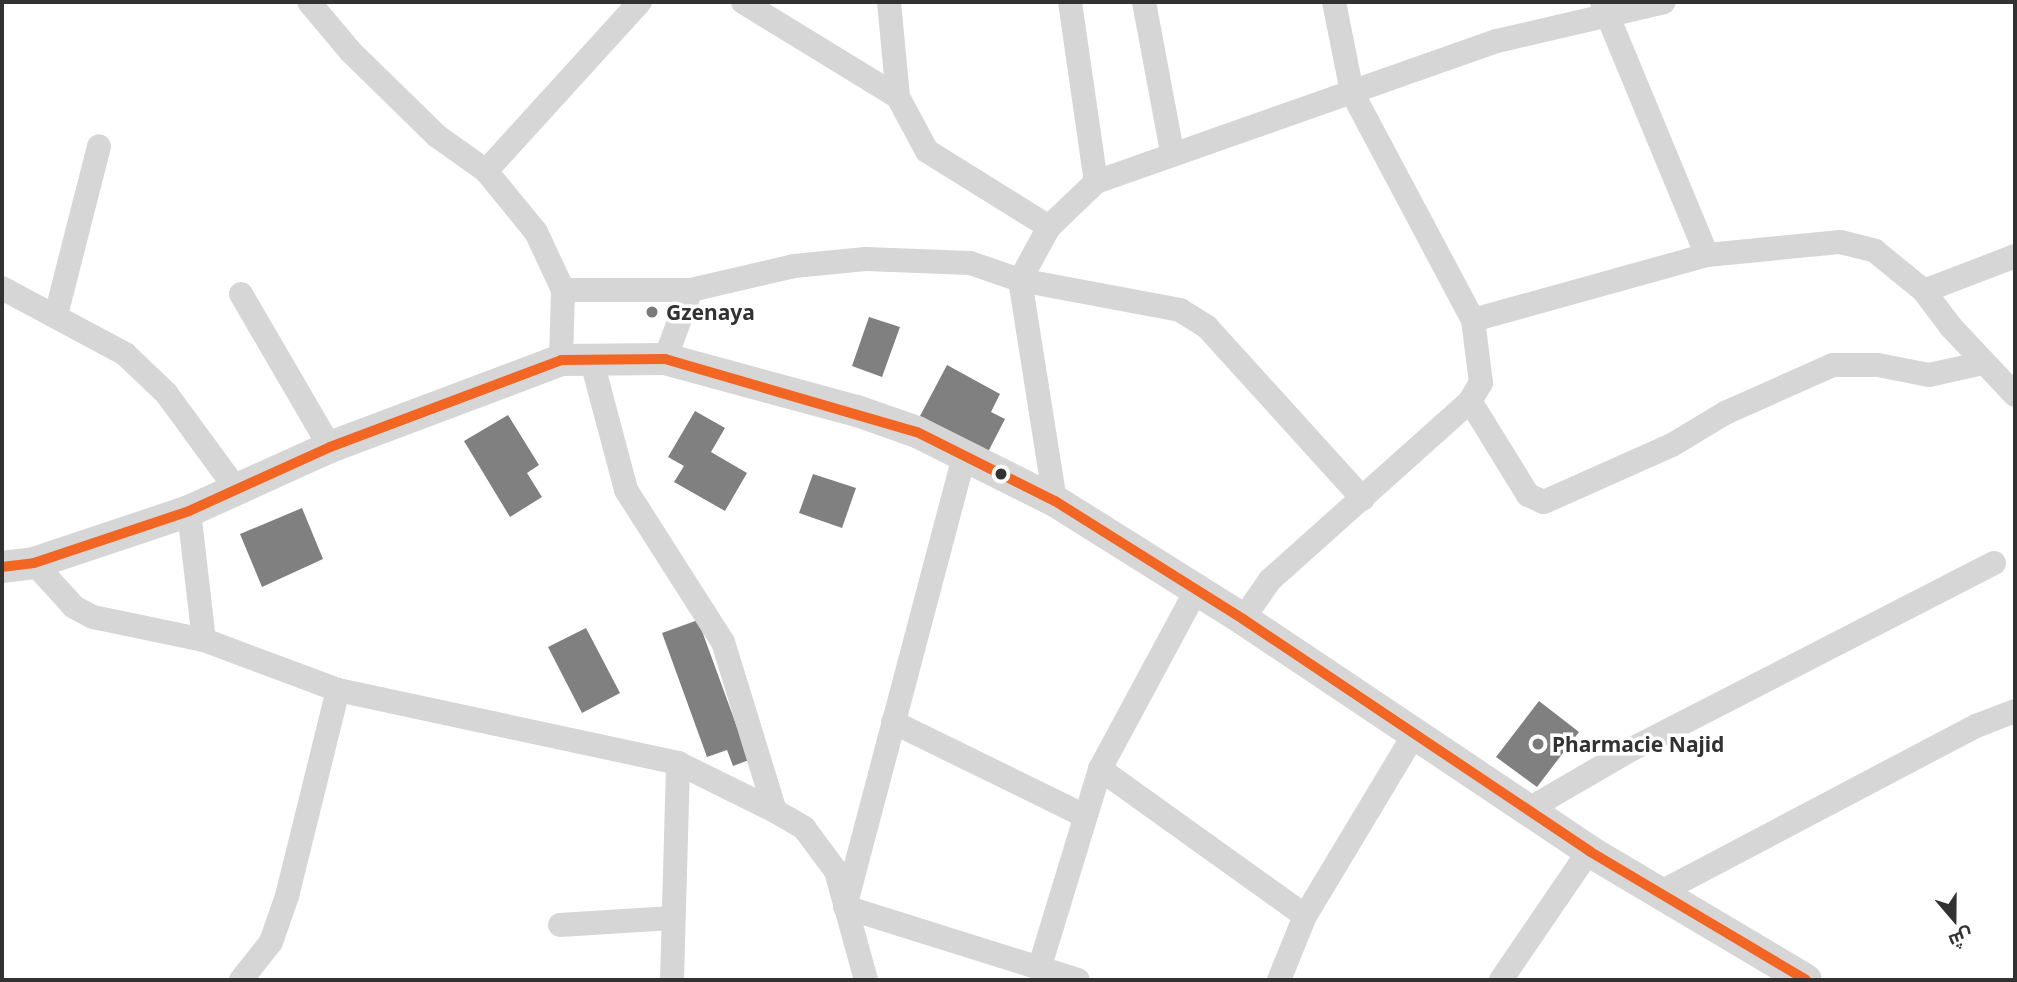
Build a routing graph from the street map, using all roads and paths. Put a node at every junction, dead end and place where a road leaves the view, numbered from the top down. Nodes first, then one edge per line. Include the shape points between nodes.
1 (309, 2) edge
2 (640, 2) edge
3 (743, 2) edge
4 (889, 2) edge
5 (1070, 2) edge
6 (1144, 2) edge
7 (1334, 2) edge
8 (1664, 2) edge
9 (1604, 8) edge
10 (1352, 92) junction
11 (898, 97) junction
12 (99, 146) dead end
13 (1172, 152) junction
14 (486, 171) junction
15 (1096, 182) junction
16 (1049, 227) junction
17 (1707, 255) junction
18 (2015, 256) edge
19 (1020, 280) junction
20 (2, 288) edge
21 (563, 290) junction
22 (691, 290) junction
23 (1924, 291) junction
24 (241, 294) dead end
25 (56, 315) junction
26 (1473, 320) junction
27 (576, 359) junction
28 (665, 359) junction
29 (1983, 363) junction
30 (2015, 395) edge
31 (1470, 401) junction
32 (330, 447) junction
33 (964, 455) junction
34 (237, 490) junction
35 (1363, 499) junction
36 (1055, 501) junction
37 (189, 511) junction
38 (34, 563) junction
39 (1994, 563) dead end
40 (2, 567) edge
41 (1196, 591) junction
42 (1243, 619) junction
43 (204, 640) junction
44 (338, 690) junction
45 (2015, 712) edge
46 (894, 723) junction
47 (1415, 733) junction
48 (678, 763) junction
49 (1100, 769) junction
50 (1529, 809) junction
51 (775, 811) junction
52 (1086, 816) junction
53 (1589, 851) junction
54 (1658, 893) junction
55 (845, 907) junction
56 (1305, 916) junction
57 (672, 918) junction
58 (560, 925) dead end
59 (1040, 969) junction
60 (241, 980) edge
61 (672, 980) edge
62 (866, 980) edge
63 (1077, 980) edge
64 (1279, 980) edge
65 (1501, 980) edge
66 (1807, 980) edge

1 - 14 street via 351,52 438,136
2 - 14 street
3 - 11 street
4 - 11 street
5 - 15 street
6 - 13 street
7 - 10 street
8 - 9 street
9 - 10 street
9 - 17 street
10 - 13 street
10 - 26 street
11 - 16 street via 927,151
12 - 25 street
13 - 15 street
14 - 21 street via 536,232
15 - 16 street
16 - 19 street
17 - 23 street via 1816,243 1857,244 1875,251
17 - 26 street
18 - 23 street
19 - 22 street via 970,263 866,259 794,266
19 - 35 street via 1180,310 1207,327
19 - 36 street
20 - 25 street
21 - 22 street
21 - 27 street
22 - 28 street
23 - 29 street
24 - 32 street
25 - 34 street via 125,354 166,393
26 - 31 street via 1481,383
27 - 28 street
27 - 32 street
27 - 51 street via 626,490 723,642
28 - 33 street via 857,411
29 - 30 street
29 - 31 street via 1929,375 1878,365 1833,365 1544,502 1528,495
31 - 35 street
32 - 34 street
33 - 36 street
33 - 46 street
34 - 37 street
35 - 42 street via 1270,580
36 - 41 street
37 - 38 street
37 - 43 street
38 - 40 street
38 - 43 street via 74,607 93,617
39 - 50 street via 1632,749
41 - 42 street
41 - 49 street
42 - 47 street
43 - 44 street
44 - 48 street
44 - 60 street via 288,896 271,942
45 - 54 street via 1976,726
46 - 52 street
46 - 55 street
47 - 50 street
47 - 56 street
48 - 51 street
48 - 57 street
49 - 52 street
49 - 56 street
50 - 53 street
51 - 55 street via 804,828 818,845 836,871
52 - 59 street
53 - 54 street
53 - 65 street
54 - 66 street
55 - 59 street
55 - 62 street
56 - 64 street
57 - 58 street
57 - 61 street
59 - 63 street

